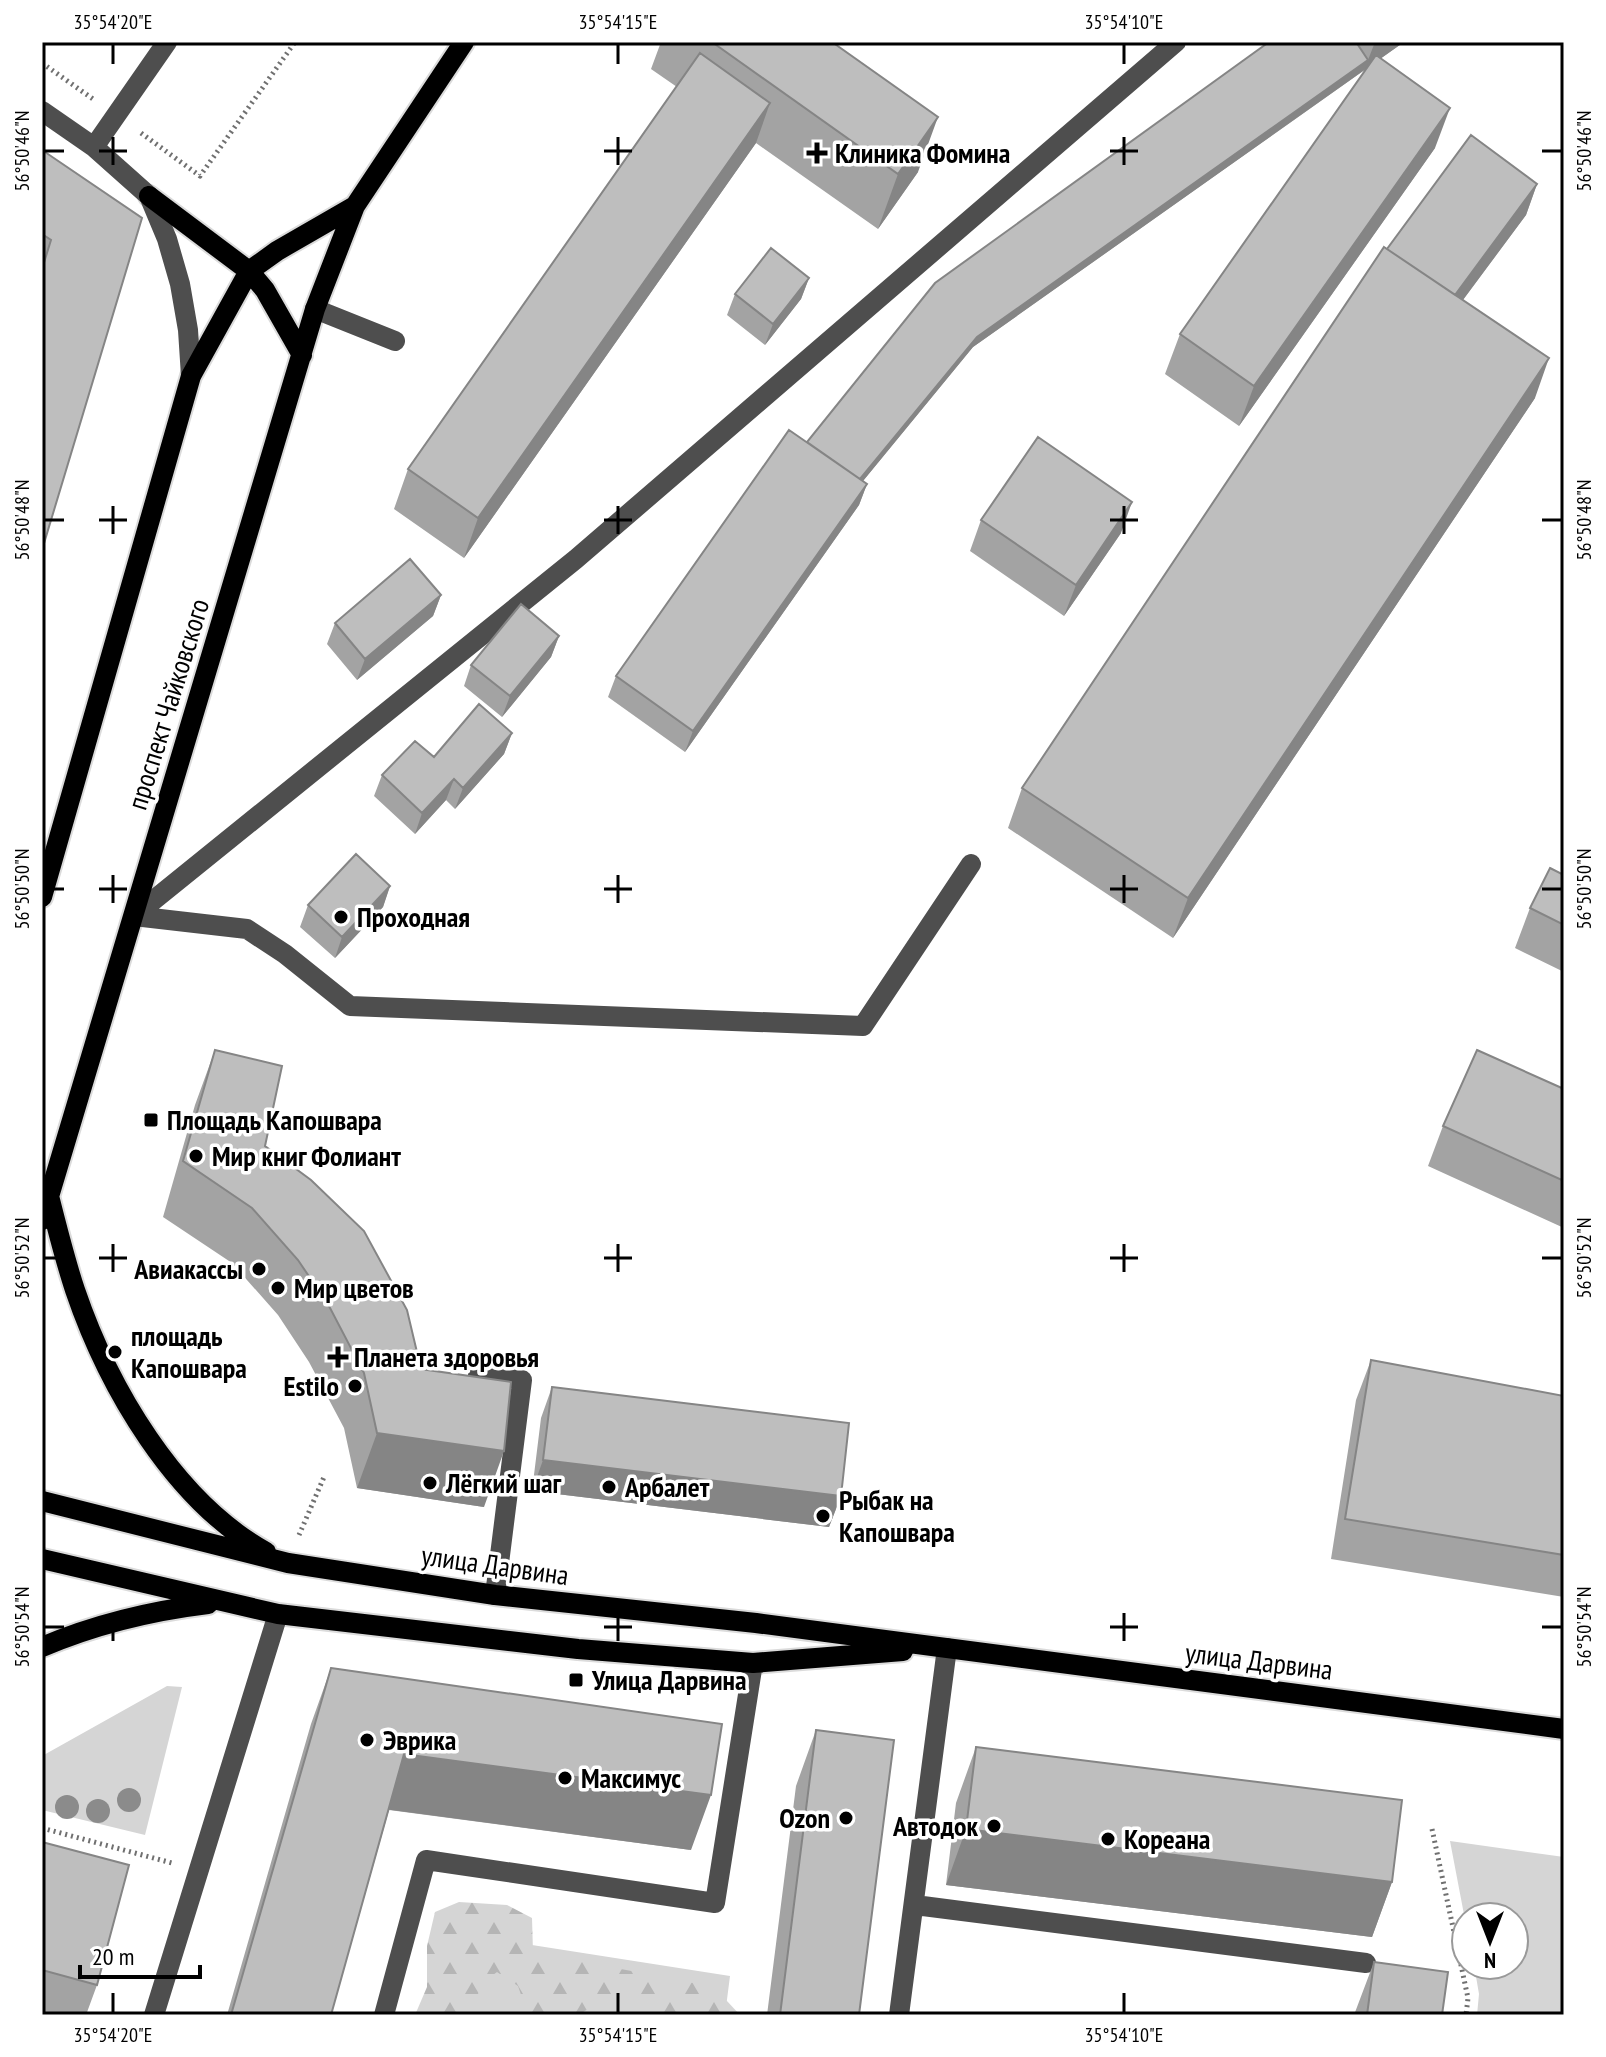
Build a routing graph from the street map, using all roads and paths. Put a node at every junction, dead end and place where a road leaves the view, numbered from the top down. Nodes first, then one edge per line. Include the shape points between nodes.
1 (167, 42) edge
2 (295, 42) edge
3 (464, 42) edge
4 (1176, 42) edge
5 (42, 111) edge
6 (94, 147) junction
7 (200, 176) dead end
8 (149, 196) junction
9 (355, 206) junction
10 (249, 271) junction
11 (315, 309) junction
12 (395, 341) dead end
13 (302, 355) junction
14 (191, 376) junction
15 (971, 864) dead end
16 (42, 897) edge
17 (134, 916) junction
18 (49, 1194) junction
19 (42, 1220) edge
20 (478, 1375) edge
21 (42, 1501) edge
22 (42, 1559) edge
23 (288, 1563) junction
24 (495, 1595) junction
25 (222, 1602) junction
26 (278, 1614) junction
27 (42, 1647) edge
28 (947, 1648) junction
29 (753, 1663) junction
30 (1564, 1729) edge
31 (42, 1828) edge
32 (1432, 1829) dead end
33 (199, 1871) junction
34 (915, 1905) junction
35 (1366, 1963) dead end
36 (154, 2015) edge
37 (384, 2015) edge
38 (899, 2015) edge
39 (1466, 2015) edge

1 - 6 street
2 - 7 path
3 - 9 main road, проспект Чайковского
4 - 17 street via 576,559
5 - 6 street
6 - 8 street
8 - 10 main road
8 - 14 street via 180,284
9 - 10 main road, проспект Чайковского
9 - 11 main road, проспект Чайковского
10 - 13 main road
10 - 14 main road, проспект Чайковского
11 - 12 street
11 - 13 main road, проспект Чайковского
13 - 17 main road, проспект Чайковского
14 - 16 main road, проспект Чайковского
15 - 17 street via 863,1026 350,1006 247,929
17 - 18 main road, проспект Чайковского
18 - 19 main road, проспект Чайковского
18 - 23 main road via 85,1317 139,1421 206,1506
20 - 24 street via 522,1380
21 - 23 main road, улица Дарвина
22 - 25 main road, улица Дарвина
23 - 24 main road, улица Дарвина
24 - 28 main road, улица Дарвина
25 - 26 main road, улица Дарвина
25 - 27 main road via 123,1619
26 - 29 main road, улица Дарвина via 578,1649
26 - 33 street
28 - 29 main road, улица Дарвина
28 - 30 main road, улица Дарвина
28 - 34 street
29 - 37 street via 715,1903 426,1860
31 - 33 path
32 - 39 path via 1468,1998
33 - 36 street
34 - 35 street
34 - 38 street

